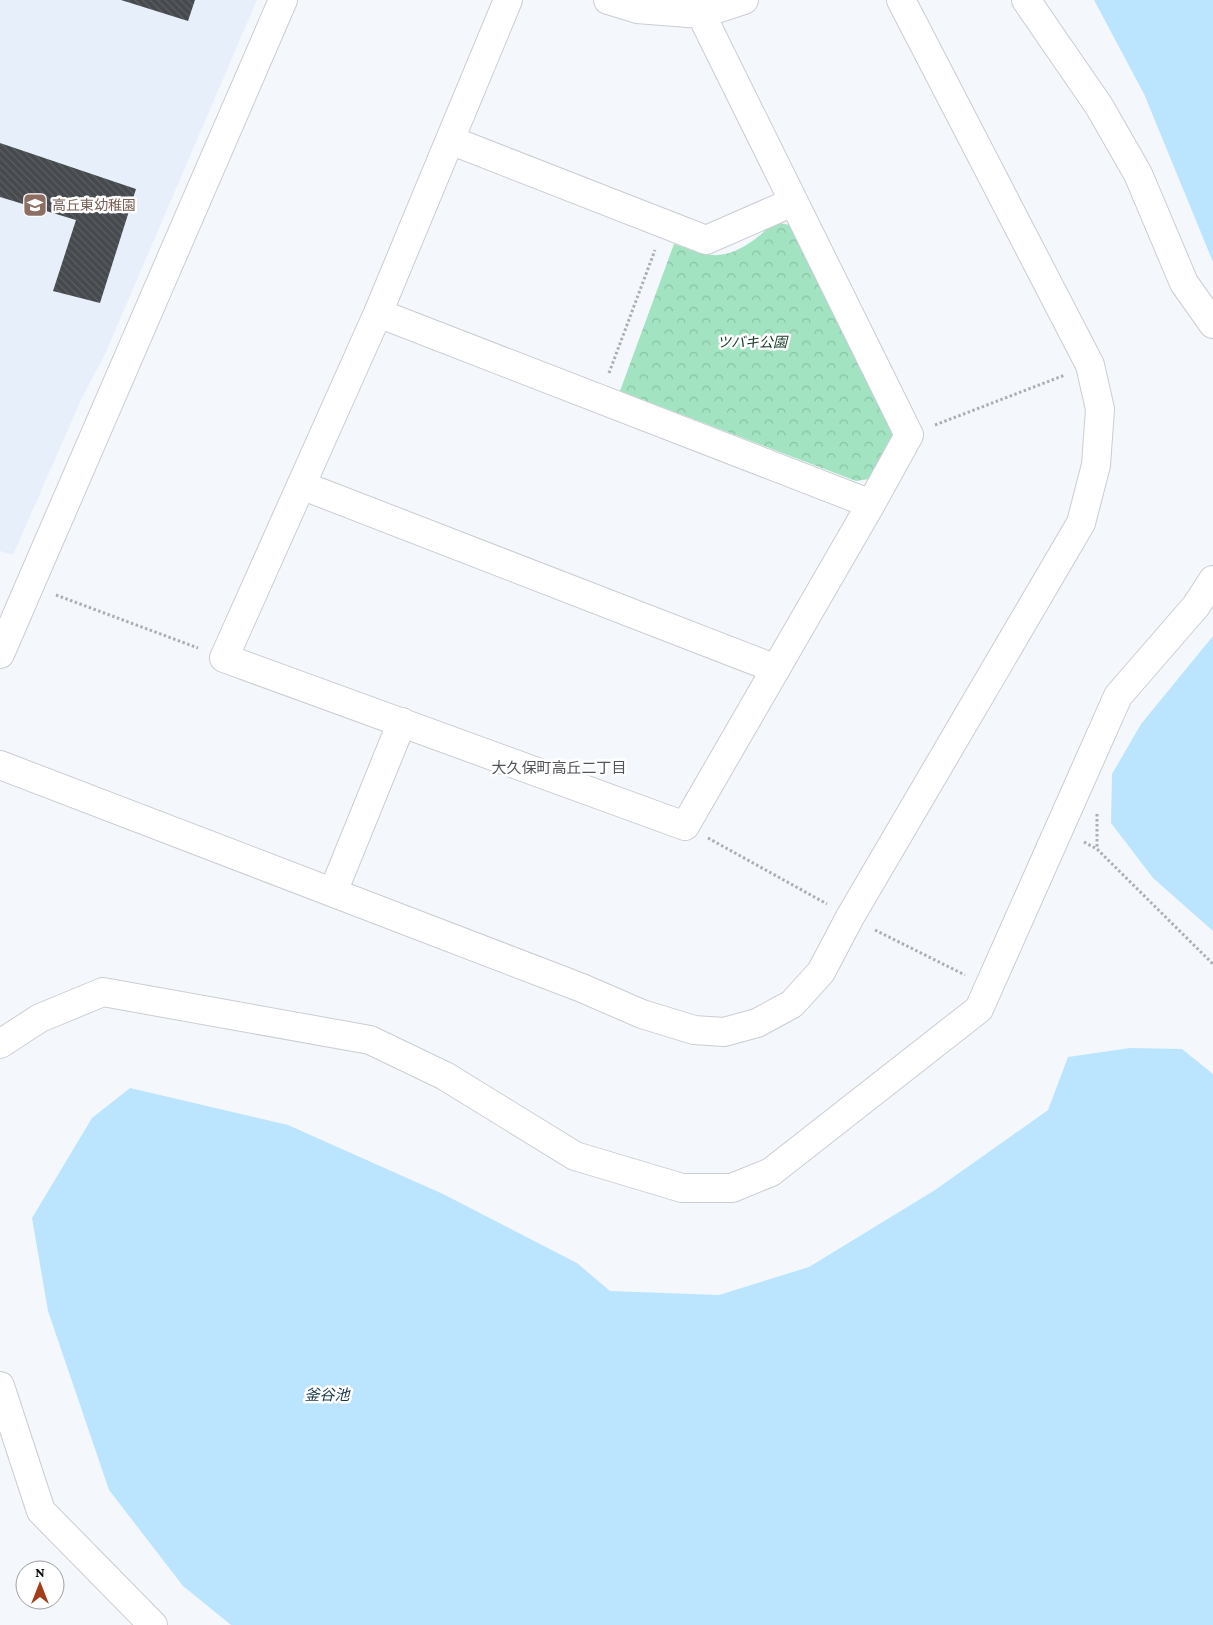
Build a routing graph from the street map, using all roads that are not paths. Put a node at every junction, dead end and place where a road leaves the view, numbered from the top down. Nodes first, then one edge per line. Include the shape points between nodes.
1 (282, 0) edge
2 (508, 0) edge
3 (608, 0) edge
4 (744, 0) edge
5 (901, 0) edge
6 (1026, 0) edge
7 (700, 14) junction
8 (450, 140) junction
9 (793, 202) junction
10 (378, 312) junction
11 (1213, 324) edge
12 (301, 485) junction
13 (871, 504) junction
14 (1213, 580) edge
15 (0, 654) edge
16 (776, 669) junction
17 (402, 722) junction
18 (0, 765) edge
19 (333, 892) junction
20 (0, 1044) edge
21 (0, 1386) edge
22 (153, 1625) edge

1 - 15 street
2 - 8 street
3 - 7 street via 637,9
4 - 7 street
5 - 19 street via 1090,365 1100,409 1096,465 1081,523 821,972 792,1004 757,1023 724,1032 694,1030 642,1014
6 - 11 street via 1099,106 1138,174 1184,283
7 - 9 street
8 - 9 street via 706,240
8 - 10 street
9 - 13 street via 909,435
10 - 12 street
10 - 13 street
12 - 16 street
12 - 17 street via 224,658
13 - 16 street
14 - 20 street via 1196,606 1118,696 979,1009 771,1172 732,1188 682,1188 575,1156 445,1076 370,1040 103,992 40,1018
16 - 17 street via 685,826
17 - 19 street
18 - 19 street
21 - 22 street via 41,1511

